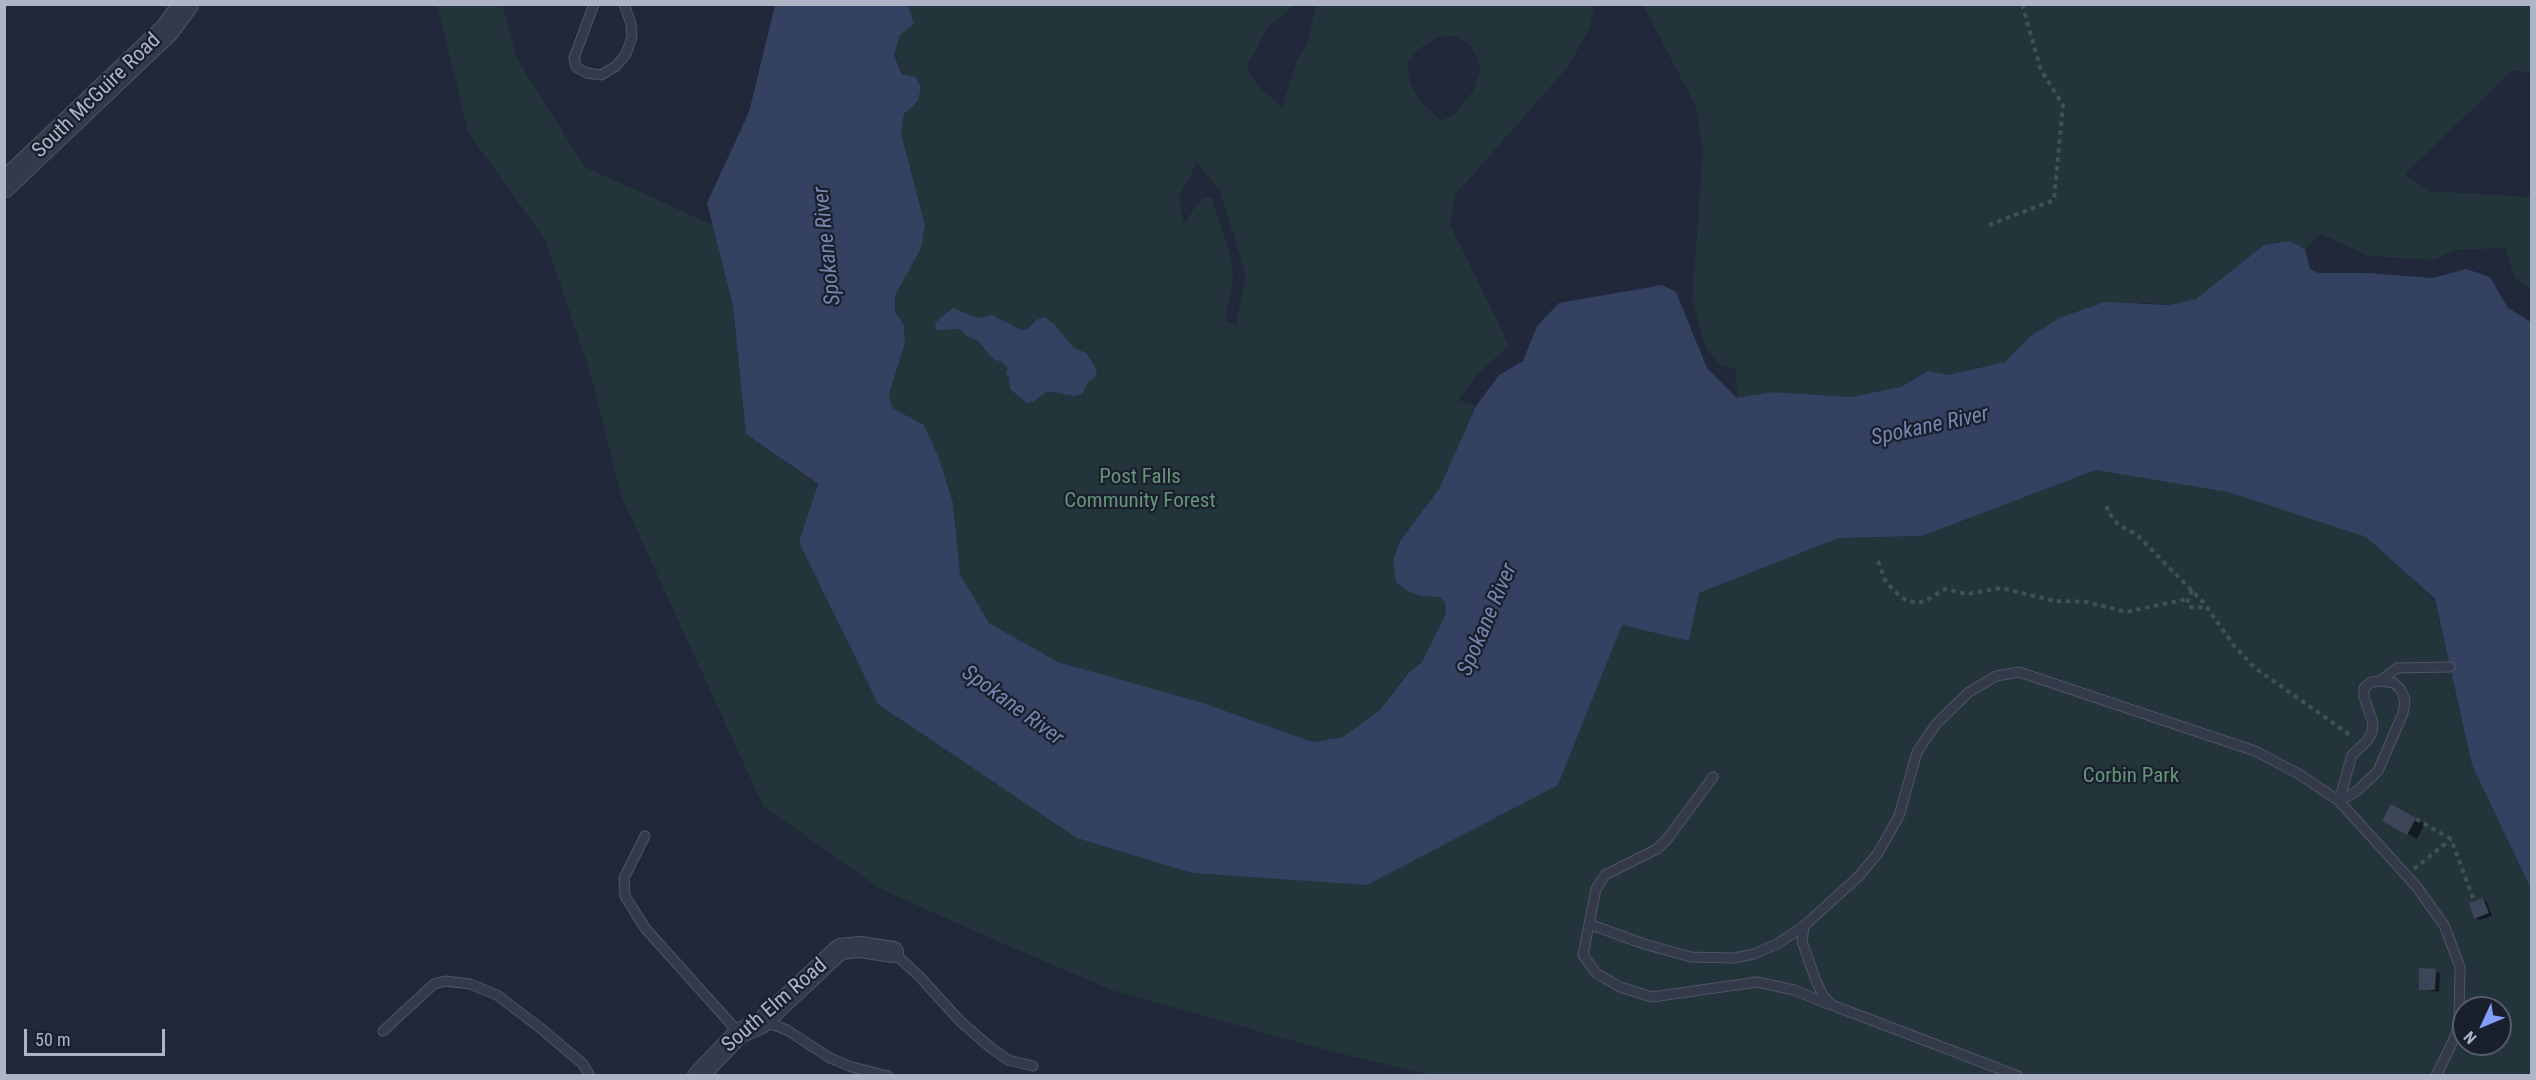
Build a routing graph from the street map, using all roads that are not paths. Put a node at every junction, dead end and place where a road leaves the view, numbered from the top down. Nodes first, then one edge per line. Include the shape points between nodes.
1 (186, 4) edge
2 (594, 4) edge
3 (624, 4) edge
4 (4, 185) edge
5 (2450, 667) dead end
6 (2380, 681) junction
7 (2366, 741) junction
8 (2386, 747) junction
9 (1713, 777) dead end
10 (2339, 801) junction
11 (645, 836) dead end
12 (1589, 924) junction
13 (1804, 926) junction
14 (893, 952) joint
15 (1832, 1005) junction
16 (760, 1024) junction
17 (383, 1031) dead end
18 (739, 1033) junction
19 (1033, 1066) dead end
20 (590, 1076) edge
21 (698, 1076) edge
22 (888, 1076) edge
23 (2018, 1076) edge
24 (2436, 1076) edge

1 - 4 street, South McGuire Road via 167,30
2 - 3 lane via 574,58 576,67 601,75 626,54 632,37
5 - 6 lane via 2397,668
6 - 7 lane via 2364,688 2373,723
6 - 8 lane via 2394,683 2405,700 2403,713
7 - 8 lane
7 - 10 lane via 2352,756
8 - 10 lane via 2378,771 2357,791
9 - 12 lane via 1657,849 1605,875 1596,889
10 - 13 lane via 2300,774 2255,751 2019,672 1996,676 1969,693 1936,724 1917,752 1899,816 1878,853
10 - 24 lane via 2407,875 2444,925 2460,967 2456,1035
11 - 18 lane via 624,878 625,896 645,928
12 - 13 lane via 1691,957 1734,958 1777,944
12 - 15 lane via 1583,955 1596,973 1620,987 1652,997 1757,982 1794,990
13 - 15 lane via 1802,941 1816,981
14 - 16 street, South Elm Road via 860,947 840,949
14 - 19 lane via 960,1022 991,1048 1008,1060
15 - 23 lane
16 - 18 street, South Elm Road
16 - 22 lane via 774,1024 830,1058
17 - 20 lane via 434,984 470,984 497,995 539,1027 574,1056
18 - 21 street, South Elm Road

